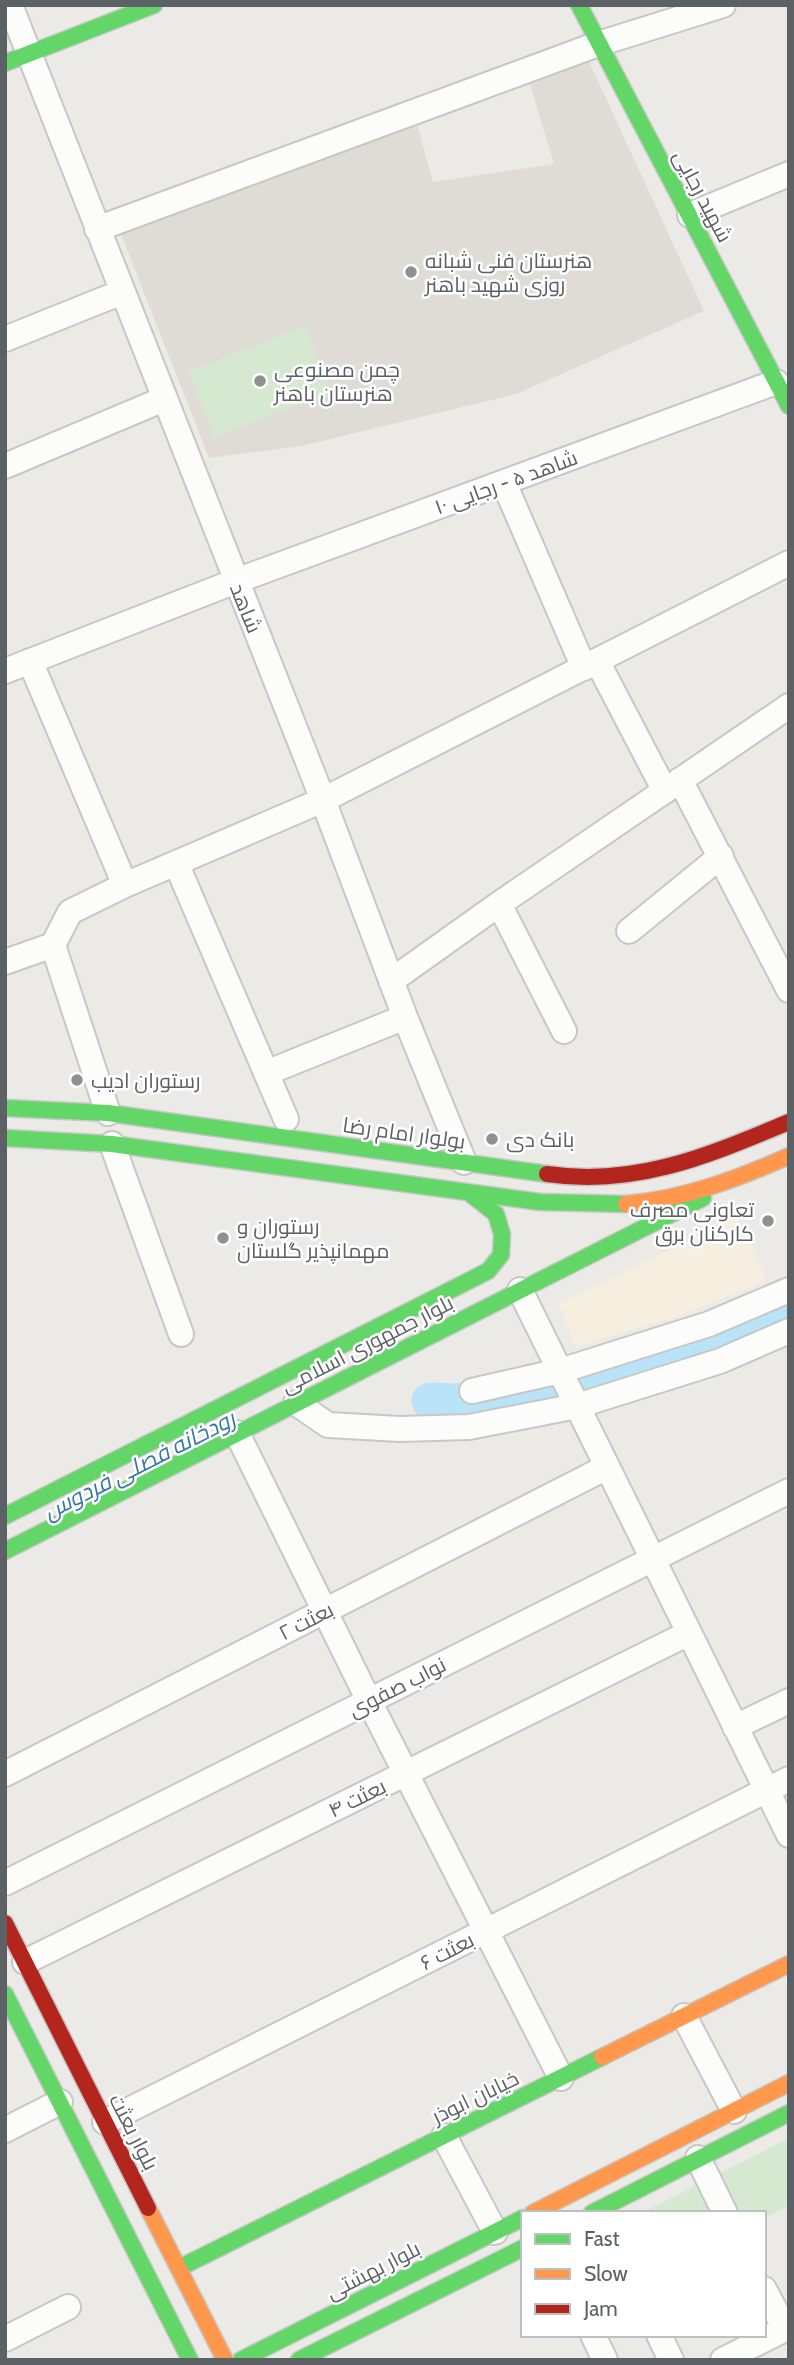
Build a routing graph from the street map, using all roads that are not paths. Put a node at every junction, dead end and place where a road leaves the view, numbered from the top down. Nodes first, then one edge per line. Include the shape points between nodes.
1 (10, 5) edge
2 (154, 5) edge
3 (579, 5) edge
4 (723, 5) edge
5 (598, 44) junction
6 (29, 54) junction
7 (5, 63) edge
8 (789, 174) edge
9 (690, 215) junction
10 (97, 229) junction
11 (122, 292) junction
12 (5, 339) edge
13 (776, 382) junction
14 (164, 399) junction
15 (789, 406) edge
16 (5, 466) edge
17 (503, 483) junction
18 (789, 563) edge
19 (236, 581) junction
20 (30, 661) junction
21 (591, 664) junction
22 (5, 671) edge
23 (789, 706) edge
24 (673, 785) junction
25 (323, 800) junction
26 (721, 856) junction
27 (176, 863) junction
28 (125, 885) junction
29 (499, 904) junction
30 (629, 930) dead end
31 (52, 946) junction
32 (5, 962) edge
33 (391, 981) junction
34 (789, 990) edge
35 (405, 1017) junction
36 (564, 1031) dead end
37 (266, 1073) junction
38 (5, 1108) edge
39 (108, 1113) junction
40 (286, 1119) dead end
41 (789, 1122) edge
42 (5, 1138) edge
43 (112, 1144) junction
44 (789, 1156) edge
45 (464, 1162) junction
46 (748, 1175) junction
47 (468, 1192) junction
48 (520, 1290) junction
49 (789, 1290) edge
50 (789, 1331) edge
51 (181, 1334) dead end
52 (560, 1371) junction
53 (281, 1376) junction
54 (472, 1391) dead end
55 (296, 1402) junction
56 (577, 1406) junction
57 (237, 1433) junction
58 (607, 1467) junction
59 (789, 1491) edge
60 (5, 1516) edge
61 (5, 1551) edge
62 (653, 1559) junction
63 (324, 1611) junction
64 (689, 1633) junction
65 (369, 1701) junction
66 (789, 1701) edge
67 (735, 1727) junction
68 (5, 1774) edge
69 (406, 1774) junction
70 (789, 1779) edge
71 (766, 1790) junction
72 (789, 1836) edge
73 (5, 1883) edge
74 (5, 1923) edge
75 (486, 1931) junction
76 (25, 1962) junction
77 (789, 1964) edge
78 (5, 1993) edge
79 (684, 2016) junction
80 (561, 2078) junction
81 (789, 2083) edge
82 (60, 2102) junction
83 (734, 2111) junction
84 (106, 2122) junction
85 (785, 2123) edge
86 (5, 2130) edge
87 (444, 2136) junction
88 (698, 2158) junction
89 (537, 2211) edge
90 (596, 2211) edge
91 (724, 2211) edge
92 (521, 2219) edge
93 (495, 2232) junction
94 (521, 2249) edge
95 (179, 2268) junction
96 (766, 2292) edge
97 (68, 2307) dead end
98 (787, 2328) edge
99 (660, 2337) edge
100 (5, 2339) edge
101 (190, 2360) edge
102 (225, 2360) edge
103 (241, 2360) edge
104 (299, 2360) edge
105 (671, 2360) edge
106 (723, 2360) edge

1 - 6 street, شاهد
2 - 6 main road
3 - 5 main road, شهید رجایی
4 - 5 street
5 - 9 main road, شهید رجایی
5 - 10 street
6 - 7 main road
6 - 10 street, شاهد
8 - 9 street
9 - 13 main road, شهید رجایی
10 - 11 street, شاهد
11 - 12 street
11 - 14 street, شاهد
13 - 15 main road, شهید رجایی
13 - 17 street, شاهد ۵ - رجایی ۱۰
14 - 16 street
14 - 19 street, شاهد
17 - 19 street, شاهد ۵ - رجایی ۱۰
17 - 21 street
18 - 21 street
19 - 20 street, شاهد ۵ - رجایی ۱۰
19 - 25 street, شاهد
20 - 22 street, شاهد ۵ - رجایی ۱۰
20 - 28 street
21 - 24 street
21 - 25 street
23 - 24 street
24 - 26 street
24 - 29 street
25 - 27 street
25 - 33 street, شاهد
26 - 30 street
26 - 34 street
27 - 28 street
27 - 37 street
28 - 31 street via 70,912
29 - 33 street
29 - 36 street
31 - 32 street
31 - 39 street
33 - 35 street, شاهد
35 - 37 street
35 - 45 street, شاهد
37 - 40 street
38 - 39 main road, بولوار امام رضا
39 - 45 main road, بولوار امام رضا
41 - 45 main road, بولوار امام رضا via 647,1172 566,1177
42 - 43 main road
43 - 47 main road
43 - 51 street
44 - 46 main road
46 - 47 main road via 676,1197 629,1203 582,1205
46 - 48 main road, بلوار جمهوری اسلامی
47 - 53 main road, بلوار جمهوری اسلامی via 496,1214 502,1234 501,1255 488,1271
48 - 52 street
48 - 55 main road, بلوار جمهوری اسلامی
49 - 52 street via 709,1324
50 - 56 street via 720,1361
52 - 54 street
52 - 56 street
53 - 55 main road
53 - 60 main road, بلوار جمهوری اسلامی
55 - 56 street via 328,1426 400,1430 469,1427
55 - 57 main road, بلوار جمهوری اسلامی
56 - 58 street
57 - 61 main road, بلوار جمهوری اسلامی
57 - 63 street
58 - 62 street
58 - 63 street, بعثت ۲
59 - 62 street, نواب صفوی
62 - 64 street
62 - 65 street, نواب صفوی
63 - 65 street
63 - 68 street, بعثت ۲
64 - 67 street
64 - 69 street, بعثت ۴
65 - 69 street
65 - 73 street, نواب صفوی
66 - 67 street
67 - 71 street
69 - 75 street
69 - 76 street, بعثت ۴
70 - 71 street, بعثت ۶
71 - 72 street
71 - 75 street, بعثت ۶
74 - 76 main road, بلوار بعثت
75 - 80 street
75 - 84 street, بعثت ۶
76 - 84 main road, بلوار بعثت
77 - 79 main road, خیابان ابوذر
78 - 82 main road
79 - 80 main road, خیابان ابوذر
79 - 83 street
80 - 87 main road, خیابان ابوذر
81 - 83 main road
82 - 86 street
82 - 101 main road
83 - 89 main road
84 - 95 main road, بلوار بعثت
85 - 88 main road
87 - 93 street
87 - 95 main road, خیابان ابوذر
88 - 90 main road
88 - 91 street
92 - 93 main road, بلوار بهشتی
93 - 103 main road, بلوار بهشتی
94 - 104 main road
95 - 102 main road, بلوار بعثت
96 - 98 street
97 - 100 street
98 - 106 street
99 - 105 street

